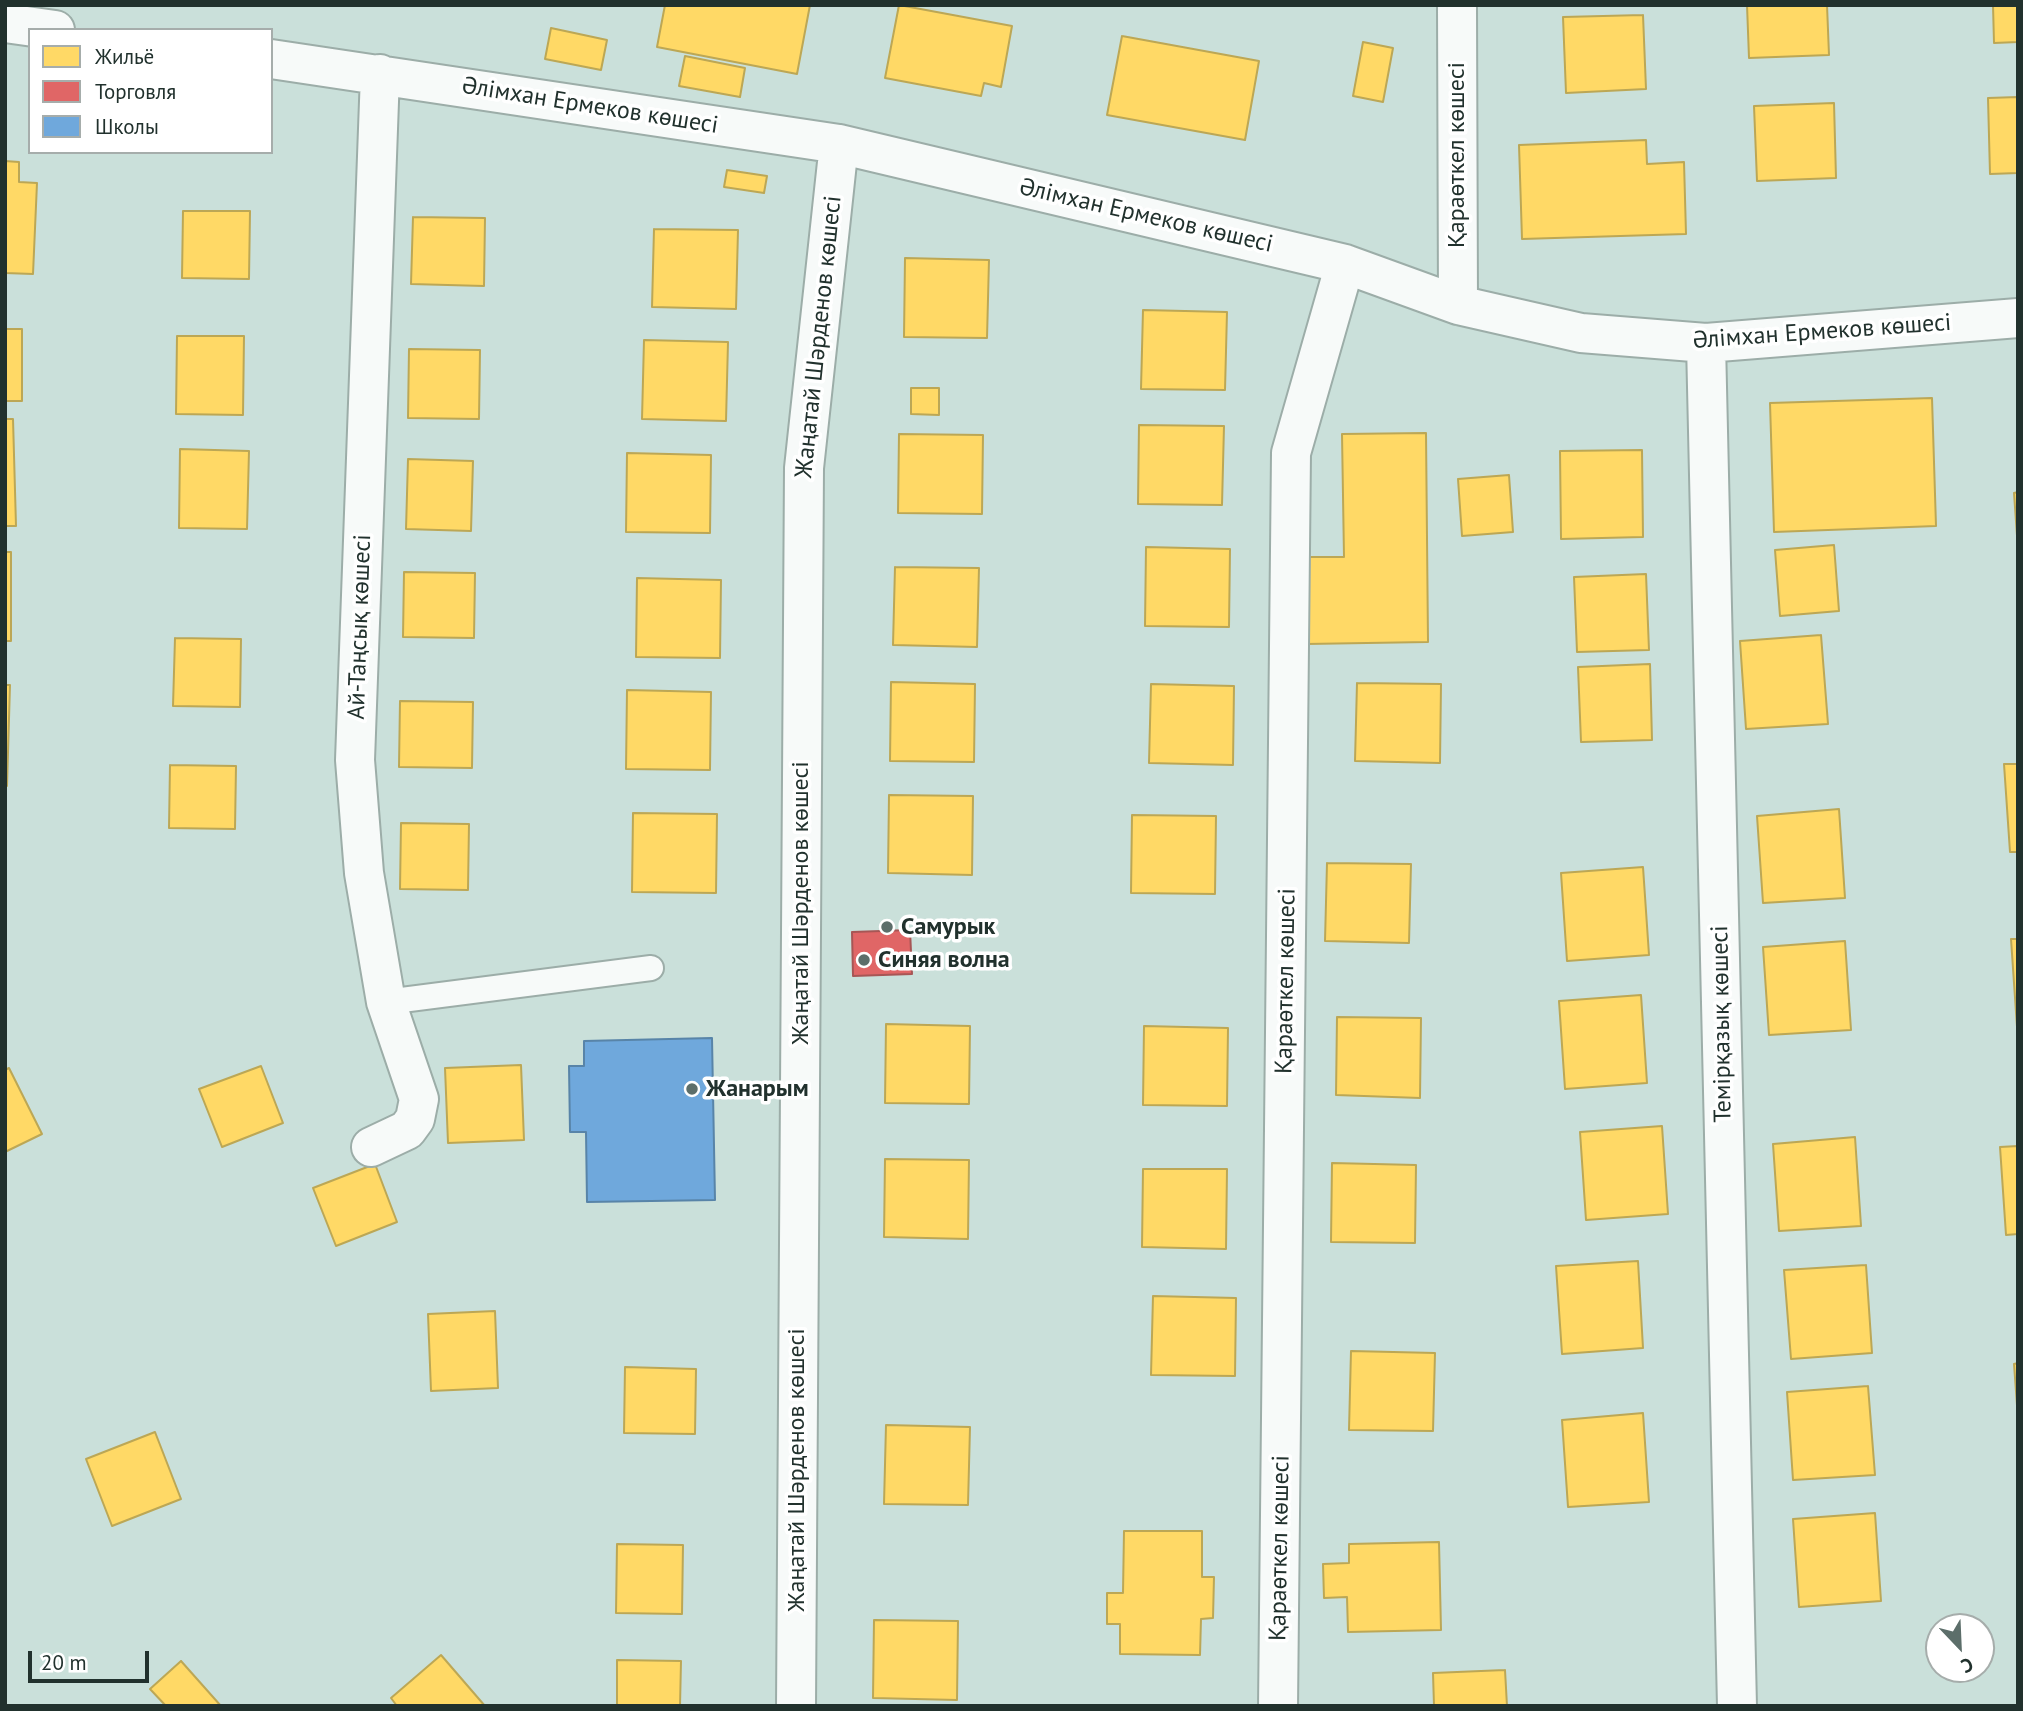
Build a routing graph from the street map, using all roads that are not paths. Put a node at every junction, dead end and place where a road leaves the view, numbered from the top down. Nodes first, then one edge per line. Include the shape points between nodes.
1 (1457, 5) edge
2 (5, 23) edge
3 (41, 28) edge
4 (273, 59) edge
5 (380, 74) junction
6 (839, 144) junction
7 (1345, 264) junction
8 (1458, 305) junction
9 (2018, 318) edge
10 (1706, 343) junction
11 (651, 968) dead end
12 (386, 1002) junction
13 (371, 1147) dead end
14 (796, 1706) edge
15 (1278, 1706) edge
16 (1737, 1706) edge

1 - 8 street, Қараөткел көшесі
2 - 3 street
4 - 5 street, Әлімхан Ермеков көшесі
5 - 6 street, Әлімхан Ермеков көшесі
5 - 12 street, Ай-Таңсық көшесі via 355,760 364,873
6 - 7 street, Әлімхан Ермеков көшесі
6 - 14 street, Жаңатай Шәрденов көшесі via 804,468
7 - 8 street, Әлімхан Ермеков көшесі
7 - 15 street, Қараөткел көшесі via 1291,453
8 - 10 street, Әлімхан Ермеков көшесі via 1581,333
9 - 10 street, Әлімхан Ермеков көшесі
10 - 16 street, Темірқазық көшесі
11 - 12 lane
12 - 13 street, Ай-Таңсық көшесі via 419,1099 407,1130

